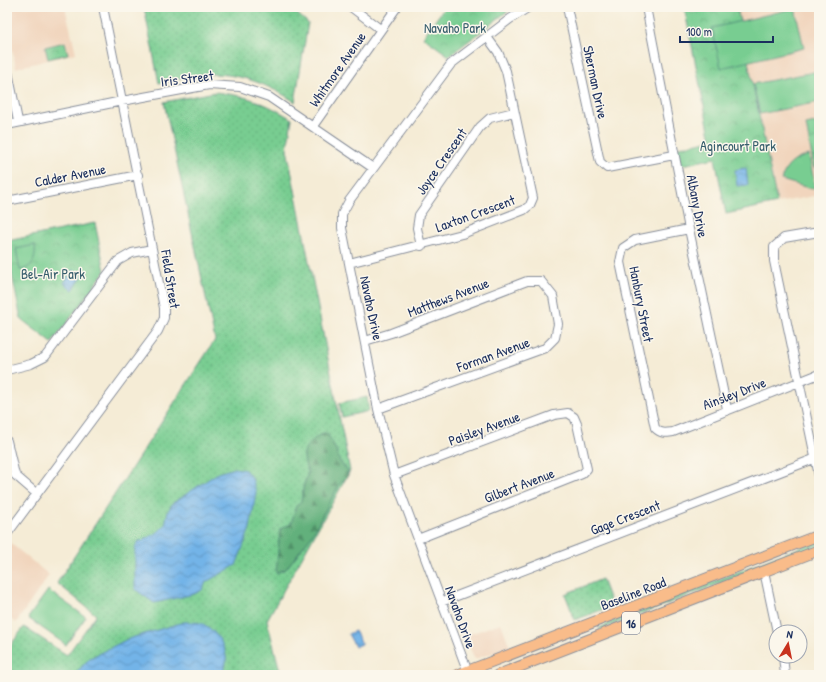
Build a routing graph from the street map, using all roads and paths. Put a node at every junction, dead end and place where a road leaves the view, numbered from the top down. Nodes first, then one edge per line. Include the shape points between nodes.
1 (103, 7) edge
2 (351, 7) edge
3 (397, 7) edge
4 (529, 7) edge
5 (567, 7) edge
6 (646, 7) edge
7 (380, 29) junction
8 (487, 37) junction
9 (7, 67) edge
10 (122, 101) junction
11 (514, 112) junction
12 (18, 121) junction
13 (7, 125) edge
14 (313, 126) junction
15 (674, 155) junction
16 (373, 168) junction
17 (138, 175) junction
18 (7, 201) edge
19 (689, 229) junction
20 (819, 232) edge
21 (421, 246) junction
22 (152, 249) junction
23 (348, 262) junction
24 (541, 281) joint
25 (365, 341) junction
26 (7, 370) edge
27 (819, 374) edge
28 (800, 381) junction
29 (727, 409) junction
30 (378, 410) junction
31 (578, 426) joint
32 (658, 432) joint
33 (7, 441) edge
34 (817, 457) edge
35 (394, 475) junction
36 (819, 476) edge
37 (37, 494) junction
38 (7, 534) edge
39 (819, 535) edge
40 (418, 539) junction
41 (819, 550) edge
42 (764, 571) junction
43 (441, 602) junction
44 (775, 624) edge
45 (784, 664) edge
46 (468, 673) edge
47 (457, 675) edge
48 (498, 675) edge
49 (785, 675) edge

1 - 10 street, Field Street
2 - 7 street
3 - 7 street, Whitmore Avenue
4 - 8 street, Navaho Drive via 510,18
5 - 15 street, Sherman Drive via 600,162 607,168
6 - 15 street, Albany Drive
7 - 14 street, Whitmore Avenue
8 - 11 street, Laxton Crescent via 498,52 506,71
8 - 16 street, Navaho Drive via 447,68
9 - 12 street
10 - 12 street, Iris Street
10 - 14 street, Iris Street via 209,85 240,87 269,97
10 - 17 street, Field Street
11 - 21 street, Joyce Crescent via 490,118 480,127 419,215 417,228
11 - 21 street, Laxton Crescent via 533,198 530,205 524,210 462,234
12 - 13 street, Iris Street
14 - 16 street, Iris Street
15 - 19 street, Albany Drive
16 - 23 street, Navaho Drive via 342,214
17 - 18 street, Calder Avenue
17 - 22 street, Field Street
19 - 29 street, Albany Drive
19 - 32 street, Hanbury Street via 635,240 623,248 620,262 652,420
20 - 28 street via 784,238 774,247 774,261
21 - 23 street, Laxton Crescent
22 - 26 street via 132,253 118,261 45,357 31,364
22 - 37 street, Field Street via 164,308 164,318 158,332
23 - 25 street, Navaho Drive
24 - 25 street, Matthews Avenue via 527,281
24 - 30 street, Forman Avenue via 553,296 558,324 555,338 545,348
25 - 30 street, Navaho Drive
27 - 28 street, Ainsley Drive
28 - 29 street, Ainsley Drive
28 - 34 street
29 - 32 street, Ainsley Drive via 673,432
30 - 35 street, Navaho Drive
31 - 35 street, Paisley Avenue via 574,417 568,413 554,416
31 - 40 street, Gilbert Avenue via 587,469 582,474
33 - 37 street via 15,475
34 - 36 street
34 - 43 street, Gage Crescent
35 - 40 street, Navaho Drive
37 - 38 street, Field Street
39 - 46 main road, Baseline Road / 16
40 - 43 street, Navaho Drive
41 - 42 main road, Baseline Road / 16
42 - 44 street
42 - 48 main road, Baseline Road / 16
43 - 46 street, Navaho Drive
45 - 49 street
46 - 47 main road, Baseline Road / 16

